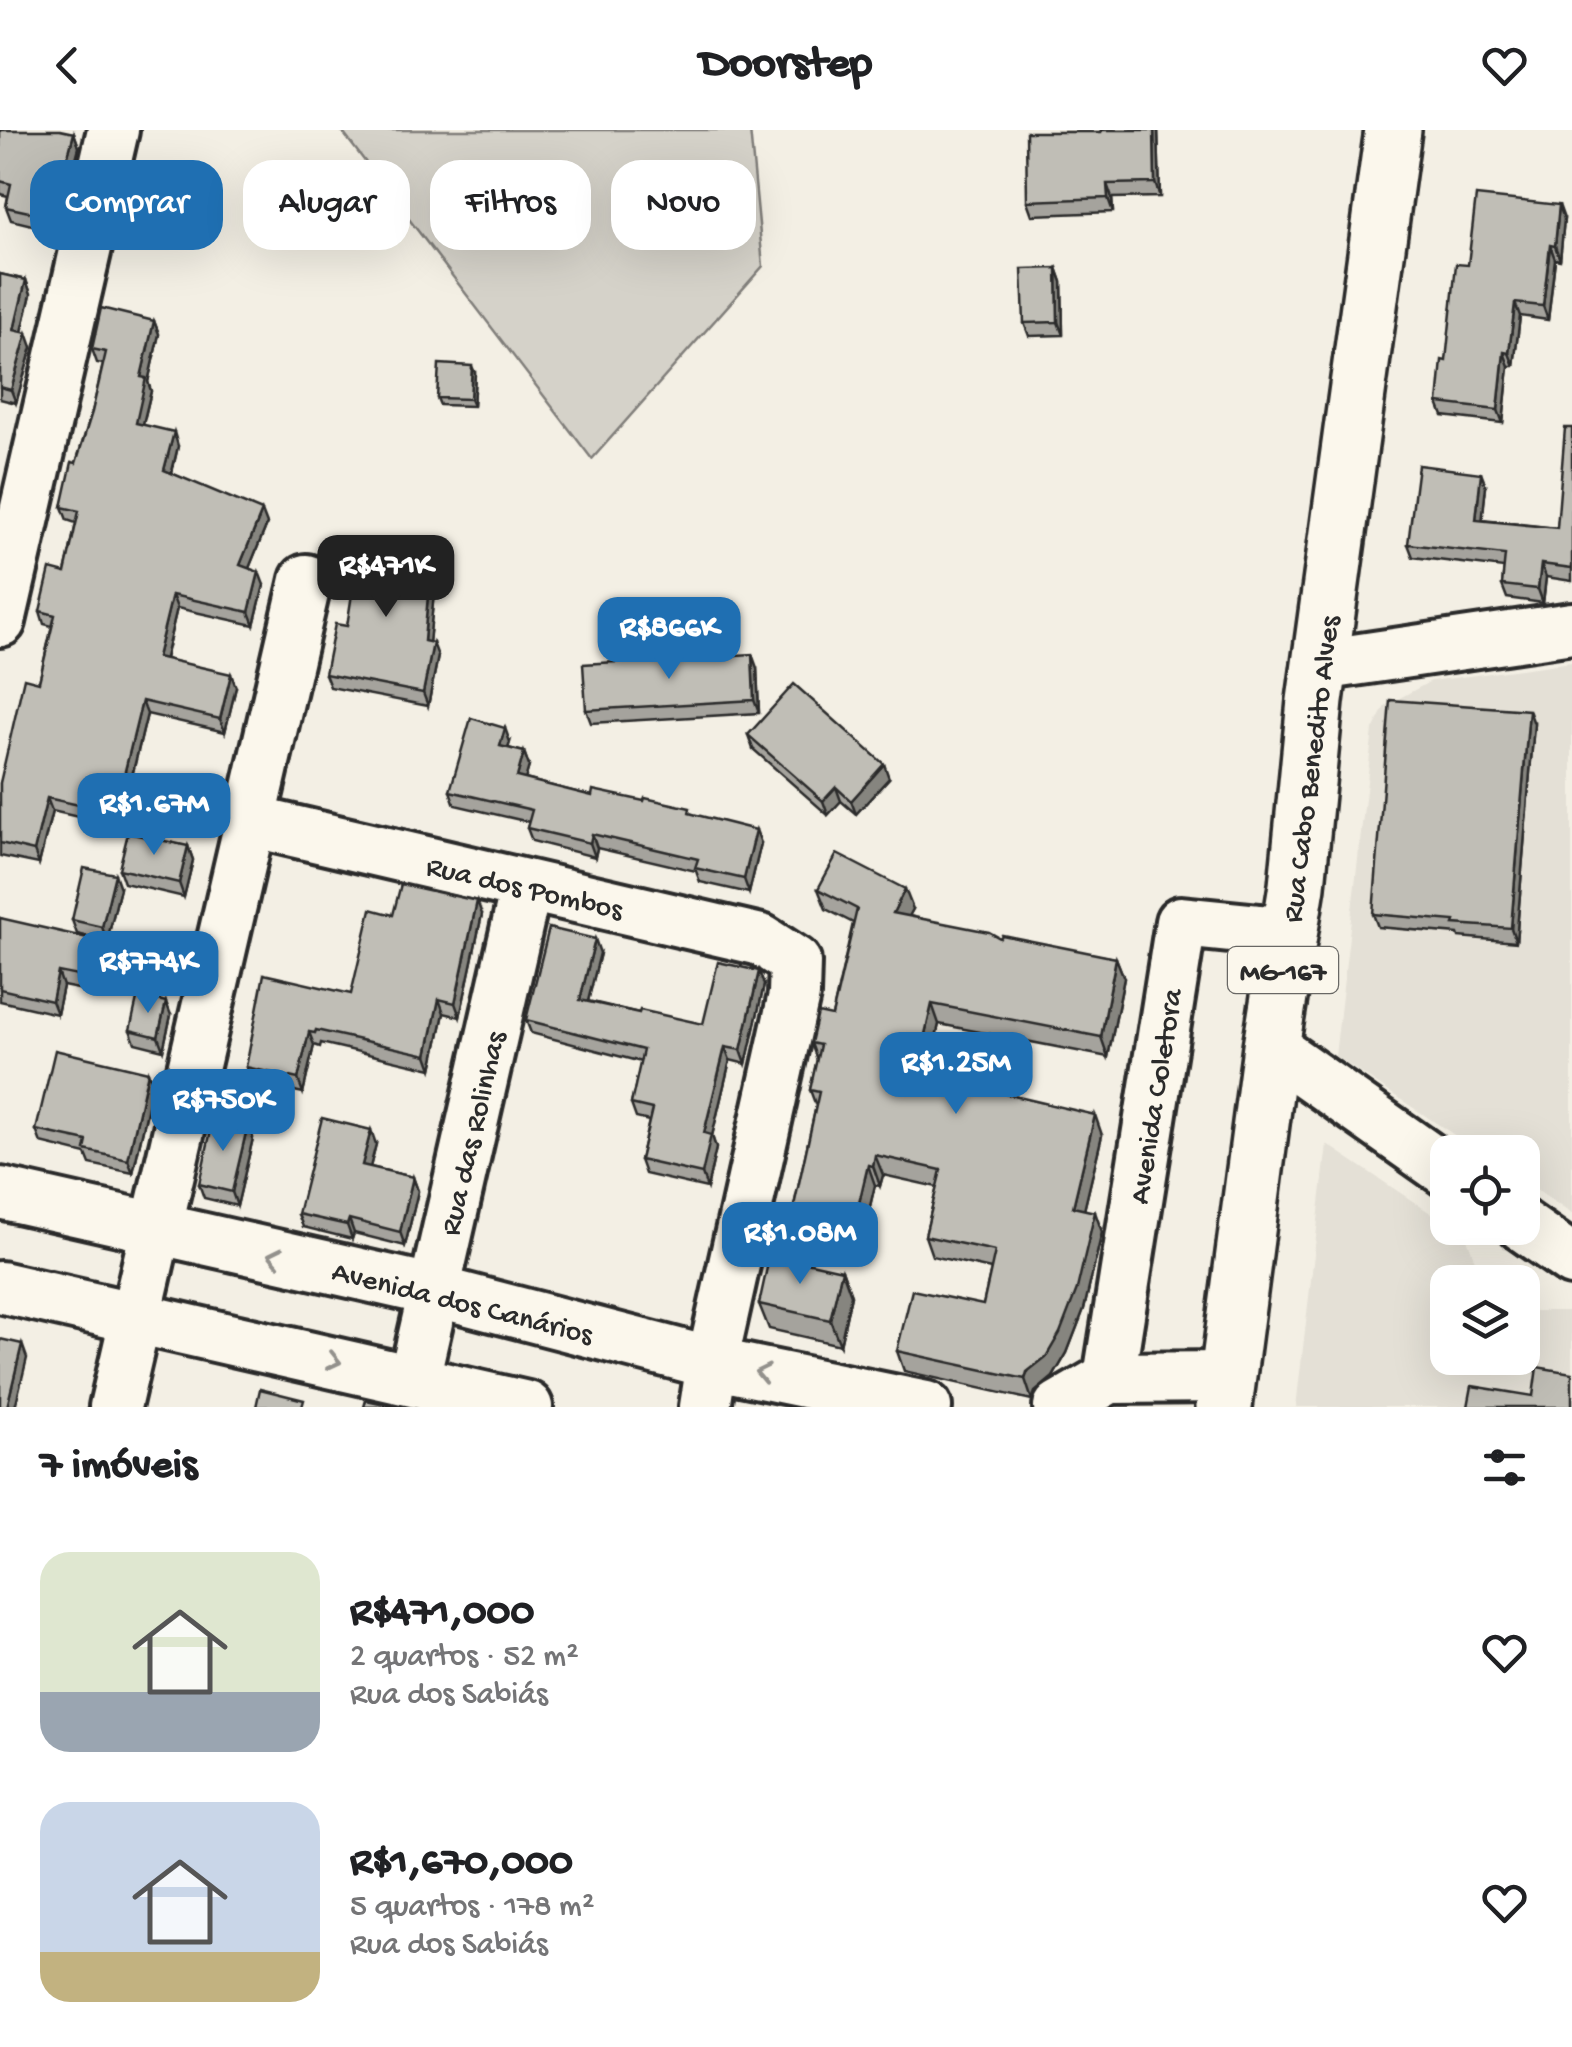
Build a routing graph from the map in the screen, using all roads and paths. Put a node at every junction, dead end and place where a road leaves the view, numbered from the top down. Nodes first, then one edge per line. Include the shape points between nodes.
1 (113, 130) edge
2 (1393, 130) edge
3 (306, 580) dead end
4 (0, 622) edge
5 (1572, 628) edge
6 (1320, 665) junction
7 (250, 821) junction
8 (526, 888) junction
9 (1289, 933) junction
10 (1271, 1046) junction
11 (1430, 1159) edge
12 (0, 1192) edge
13 (155, 1230) junction
14 (1540, 1238) edge
15 (1572, 1260) edge
16 (0, 1287) edge
17 (435, 1291) junction
18 (134, 1317) junction
19 (1109, 1378) junction
20 (414, 1379) junction
21 (709, 1385) edge
22 (1226, 1392) edge
23 (115, 1407) edge
24 (527, 1407) edge
25 (926, 1407) edge
26 (1059, 1407) edge

1 - 4 street
2 - 6 main road, Rua Cabo Benedito Alves / MG-167
3 - 7 street
5 - 6 street
6 - 9 main road, Rua Cabo Benedito Alves / MG-167
7 - 8 street, Rua dos Pombos
7 - 13 street
8 - 17 street, Rua das Rolinhas
8 - 21 street, Rua dos Pombos via 761,940 795,962 794,995
9 - 10 main road, Rua Cabo Benedito Alves / MG-167
9 - 19 street, Avenida Coletora via 1181,922
10 - 11 street
10 - 22 main road, Rua Cabo Benedito Alves / MG-167
12 - 13 street, Avenida dos Canários
17 -> 13 street, Avenida dos Canários
13 - 18 street
14 - 15 street
16 - 18 street
17 - 20 street, Rua das Rolinhas
17 - 21 street, Avenida dos Canários
18 -> 20 street
18 - 23 street
19 - 22 street
19 - 26 street
20 - 24 street
25 -> 21 street, Avenida dos Canários

